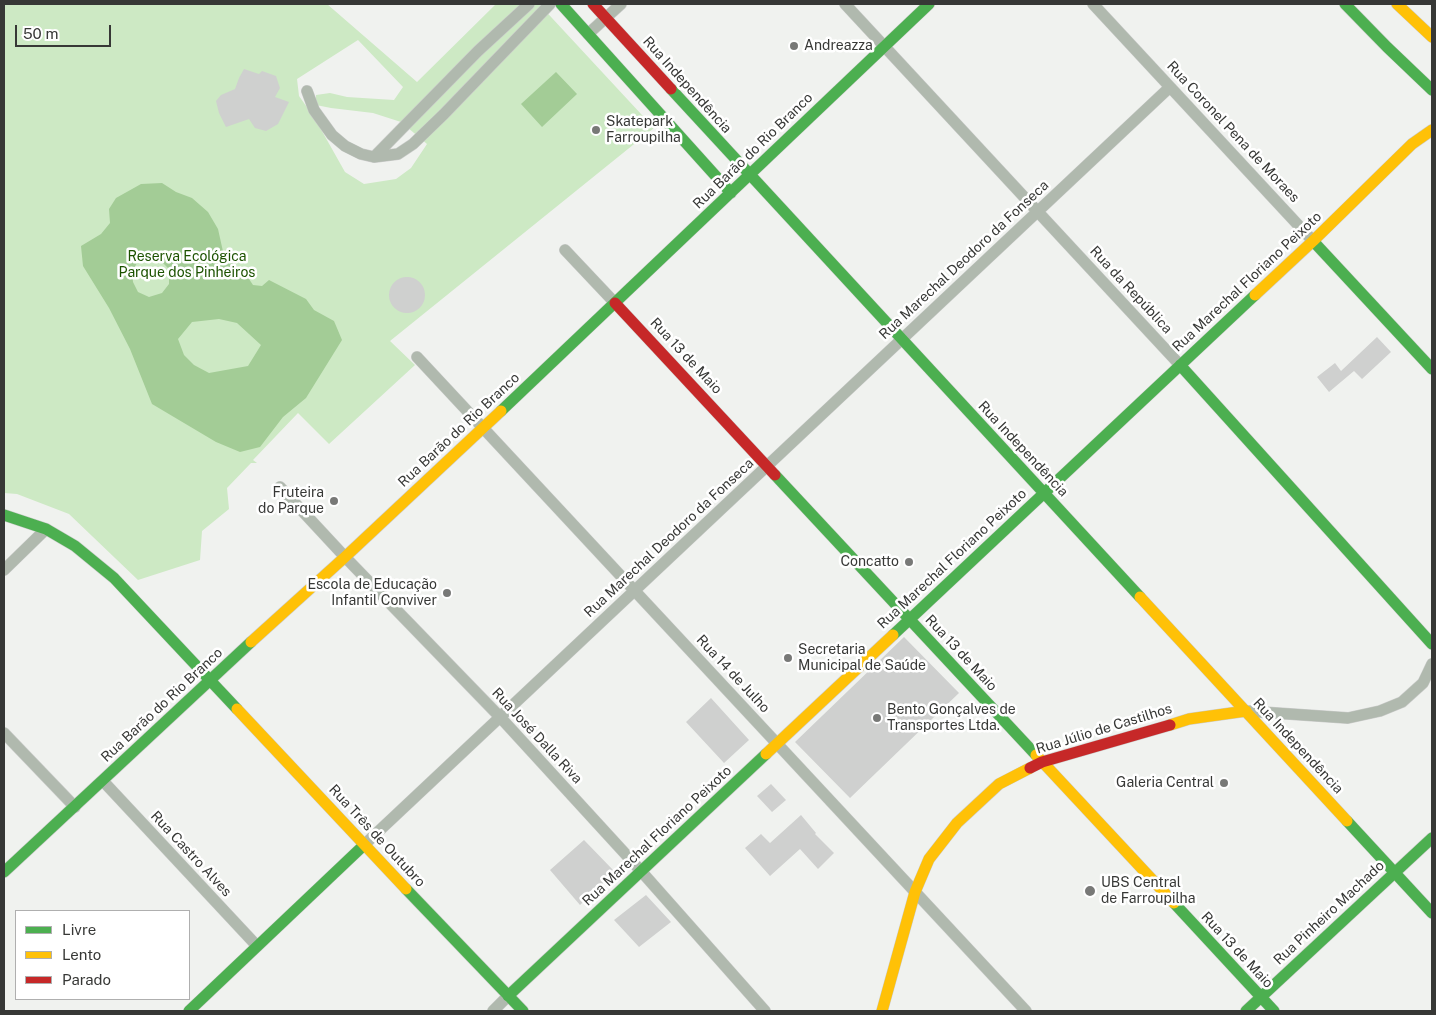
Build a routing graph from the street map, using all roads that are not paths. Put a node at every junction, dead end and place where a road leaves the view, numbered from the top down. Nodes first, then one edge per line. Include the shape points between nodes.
1 (529, 4) edge
2 (550, 4) edge
3 (561, 4) edge
4 (593, 4) edge
5 (622, 4) edge
6 (845, 4) edge
7 (929, 4) edge
8 (1093, 4) edge
9 (1345, 4) edge
10 (1398, 4) edge
11 (606, 18) junction
12 (588, 34) junction
13 (1432, 37) edge
14 (885, 46) junction
15 (1170, 87) junction
16 (307, 90) dead end
17 (1432, 90) edge
18 (1432, 130) edge
19 (374, 156) junction
20 (749, 175) junction
21 (731, 193) junction
22 (1038, 212) junction
23 (1313, 241) junction
24 (565, 250) dead end
25 (615, 302) junction
26 (902, 340) junction
27 (417, 357) dead end
28 (1180, 365) junction
29 (1432, 369) edge
30 (483, 428) junction
31 (767, 466) junction
32 (280, 487) dead end
33 (1044, 493) junction
34 (4, 515) edge
35 (46, 529) junction
36 (346, 557) junction
37 (4, 570) edge
38 (635, 591) junction
39 (910, 619) junction
40 (1432, 644) edge
41 (1432, 664) edge
42 (209, 680) junction
43 (1246, 712) junction
44 (500, 717) junction
45 (4, 733) edge
46 (777, 744) junction
47 (1042, 762) junction
48 (103, 781) junction
49 (75, 807) junction
50 (1432, 838) edge
51 (364, 845) junction
52 (641, 871) junction
53 (4, 872) edge
54 (1395, 872) junction
55 (915, 892) junction
56 (1432, 913) edge
57 (257, 946) junction
58 (508, 996) junction
59 (1261, 997) junction
60 (189, 1011) edge
61 (493, 1011) edge
62 (523, 1011) edge
63 (765, 1011) edge
64 (882, 1011) edge
65 (1026, 1011) edge
66 (1246, 1011) edge
67 (1274, 1011) edge

1 - 19 street via 478,50
2 - 19 street via 413,144 398,154
3 - 12 street
4 - 11 street, Rua Independência
5 - 11 street
6 - 14 street, Rua da República
7 - 14 street, Rua Barão do Rio Branco
8 - 15 street, Rua Coronel Pena de Moraes
9 - 17 street
10 - 13 street
11 - 12 street
11 - 20 street, Rua Independência
12 - 21 street
14 - 20 street, Rua Barão do Rio Branco
14 - 22 street, Rua da República
15 - 22 street, Rua Marechal Deodoro da Fonseca
15 - 23 street, Rua Coronel Pena de Moraes
16 - 19 street via 314,110 332,135 345,146
18 - 23 street, Rua Marechal Floriano Peixoto via 1412,144
20 - 21 street, Rua Barão do Rio Branco
20 - 26 street, Rua Independência
21 - 25 street, Rua Barão do Rio Branco
22 - 26 street, Rua Marechal Deodoro da Fonseca
22 - 28 street, Rua da República
23 - 28 street, Rua Marechal Floriano Peixoto
23 - 29 street, Rua Coronel Pena de Moraes
24 - 25 street, Rua 13 de Maio
25 - 30 street, Rua Barão do Rio Branco
25 - 31 street, Rua 13 de Maio
26 - 31 street, Rua Marechal Deodoro da Fonseca
26 - 33 street, Rua Independência
27 - 30 street, Rua 14 de Julho
28 - 33 street, Rua Marechal Floriano Peixoto
28 - 40 street, Rua da República
30 - 36 street, Rua Barão do Rio Branco
30 - 38 street, Rua 14 de Julho
31 - 38 street, Rua Marechal Deodoro da Fonseca
31 - 39 street, Rua 13 de Maio
32 - 36 street, Rua José Dalla Riva
33 - 39 street, Rua Marechal Floriano Peixoto
33 - 43 street, Rua Independência
34 - 35 street, Rua Três de Outubro
35 - 37 street
35 - 42 street, Rua Três de Outubro via 74,546 114,578
36 - 42 street, Rua Barão do Rio Branco
36 - 44 street, Rua José Dalla Riva
38 - 44 street, Rua Marechal Deodoro da Fonseca
38 - 46 street, Rua 14 de Julho
39 - 46 street, Rua Marechal Floriano Peixoto
39 - 47 street, Rua 13 de Maio
41 - 43 street, Rua Júlio de Castilhos via 1423,683 1402,702 1380,711 1348,718
42 - 48 street, Rua Barão do Rio Branco
42 - 51 street, Rua Três de Outubro
43 - 47 street, Rua Júlio de Castilhos via 1189,719
43 - 54 street, Rua Independência
44 - 51 street, Rua Marechal Deodoro da Fonseca
44 - 52 street, Rua José Dalla Riva
45 - 49 street
46 - 52 street, Rua Marechal Floriano Peixoto
46 - 55 street, Rua 14 de Julho
47 - 55 street, Rua Júlio de Castilhos via 999,784 957,823 929,859
47 - 59 street, Rua 13 de Maio
48 - 49 street, Rua Barão do Rio Branco
48 - 57 street, Rua Castro Alves
49 - 53 street, Rua Barão do Rio Branco
50 - 54 street, Rua Pinheiro Machado
51 - 57 street, Rua Marechal Deodoro da Fonseca
51 - 58 street, Rua Três de Outubro
52 - 58 street, Rua Marechal Floriano Peixoto
52 - 63 street, Rua José Dalla Riva
54 - 56 street, Rua Independência
54 - 59 street, Rua Pinheiro Machado
55 - 64 street, Rua Júlio de Castilhos
55 - 65 street, Rua 14 de Julho
57 - 60 street, Rua Marechal Deodoro da Fonseca
58 - 61 street, Rua Marechal Floriano Peixoto
58 - 62 street, Rua Três de Outubro
59 - 66 street, Rua Pinheiro Machado
59 - 67 street, Rua 13 de Maio

